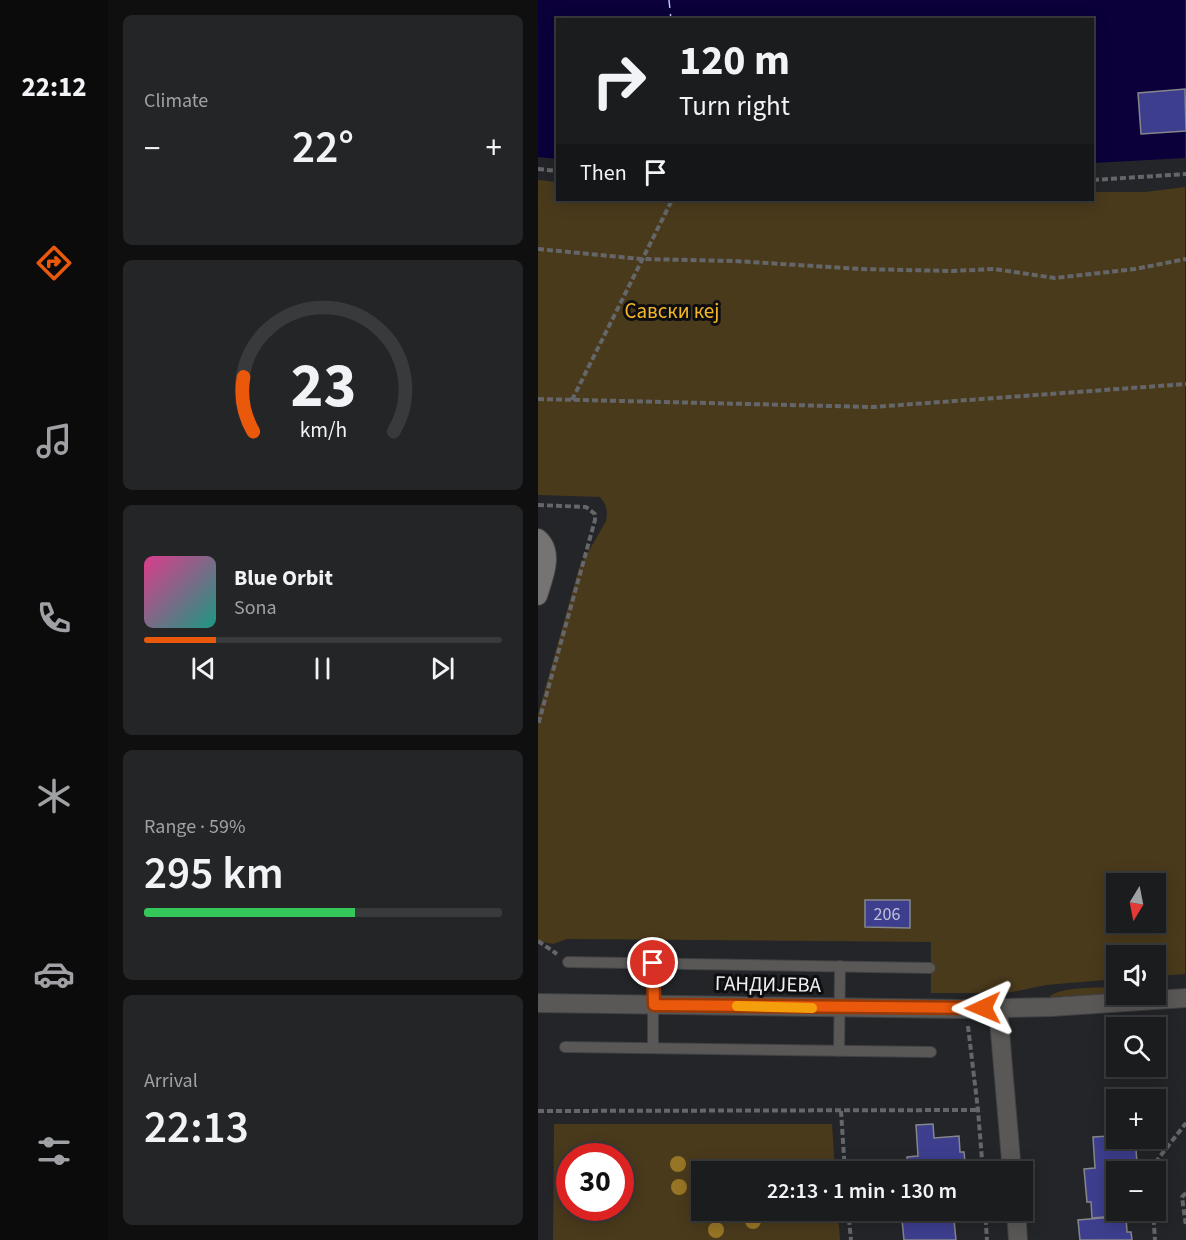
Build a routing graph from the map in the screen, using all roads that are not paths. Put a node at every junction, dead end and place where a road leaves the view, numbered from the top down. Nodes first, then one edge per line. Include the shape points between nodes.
1 (538, 538) edge
2 (538, 596) edge
3 (568, 962) road end
4 (653, 963) junction
5 (840, 966) junction
6 (930, 968) dead end
7 (1186, 998) edge
8 (538, 1003) edge
9 (654, 1005) junction
10 (840, 1008) junction
11 (998, 1008) junction
12 (565, 1047) dead end
13 (654, 1048) junction
14 (839, 1051) junction
15 (931, 1052) dead end
16 (1011, 1161) edge
17 (1017, 1221) edge
18 (1018, 1240) edge

1 - 2 street via 546,546 548,557
3 - 4 lane
4 - 5 lane
4 - 9 lane
5 - 6 lane
5 - 10 lane
7 - 11 street, ГАНДИЈЕВА
8 - 9 street, ГАНДИЈЕВА
9 - 10 street, ГАНДИЈЕВА
9 - 13 lane
10 - 11 street, ГАНДИЈЕВА
10 - 14 lane
11 - 16 street
12 - 13 lane
13 - 14 lane
14 - 15 lane
17 - 18 street

